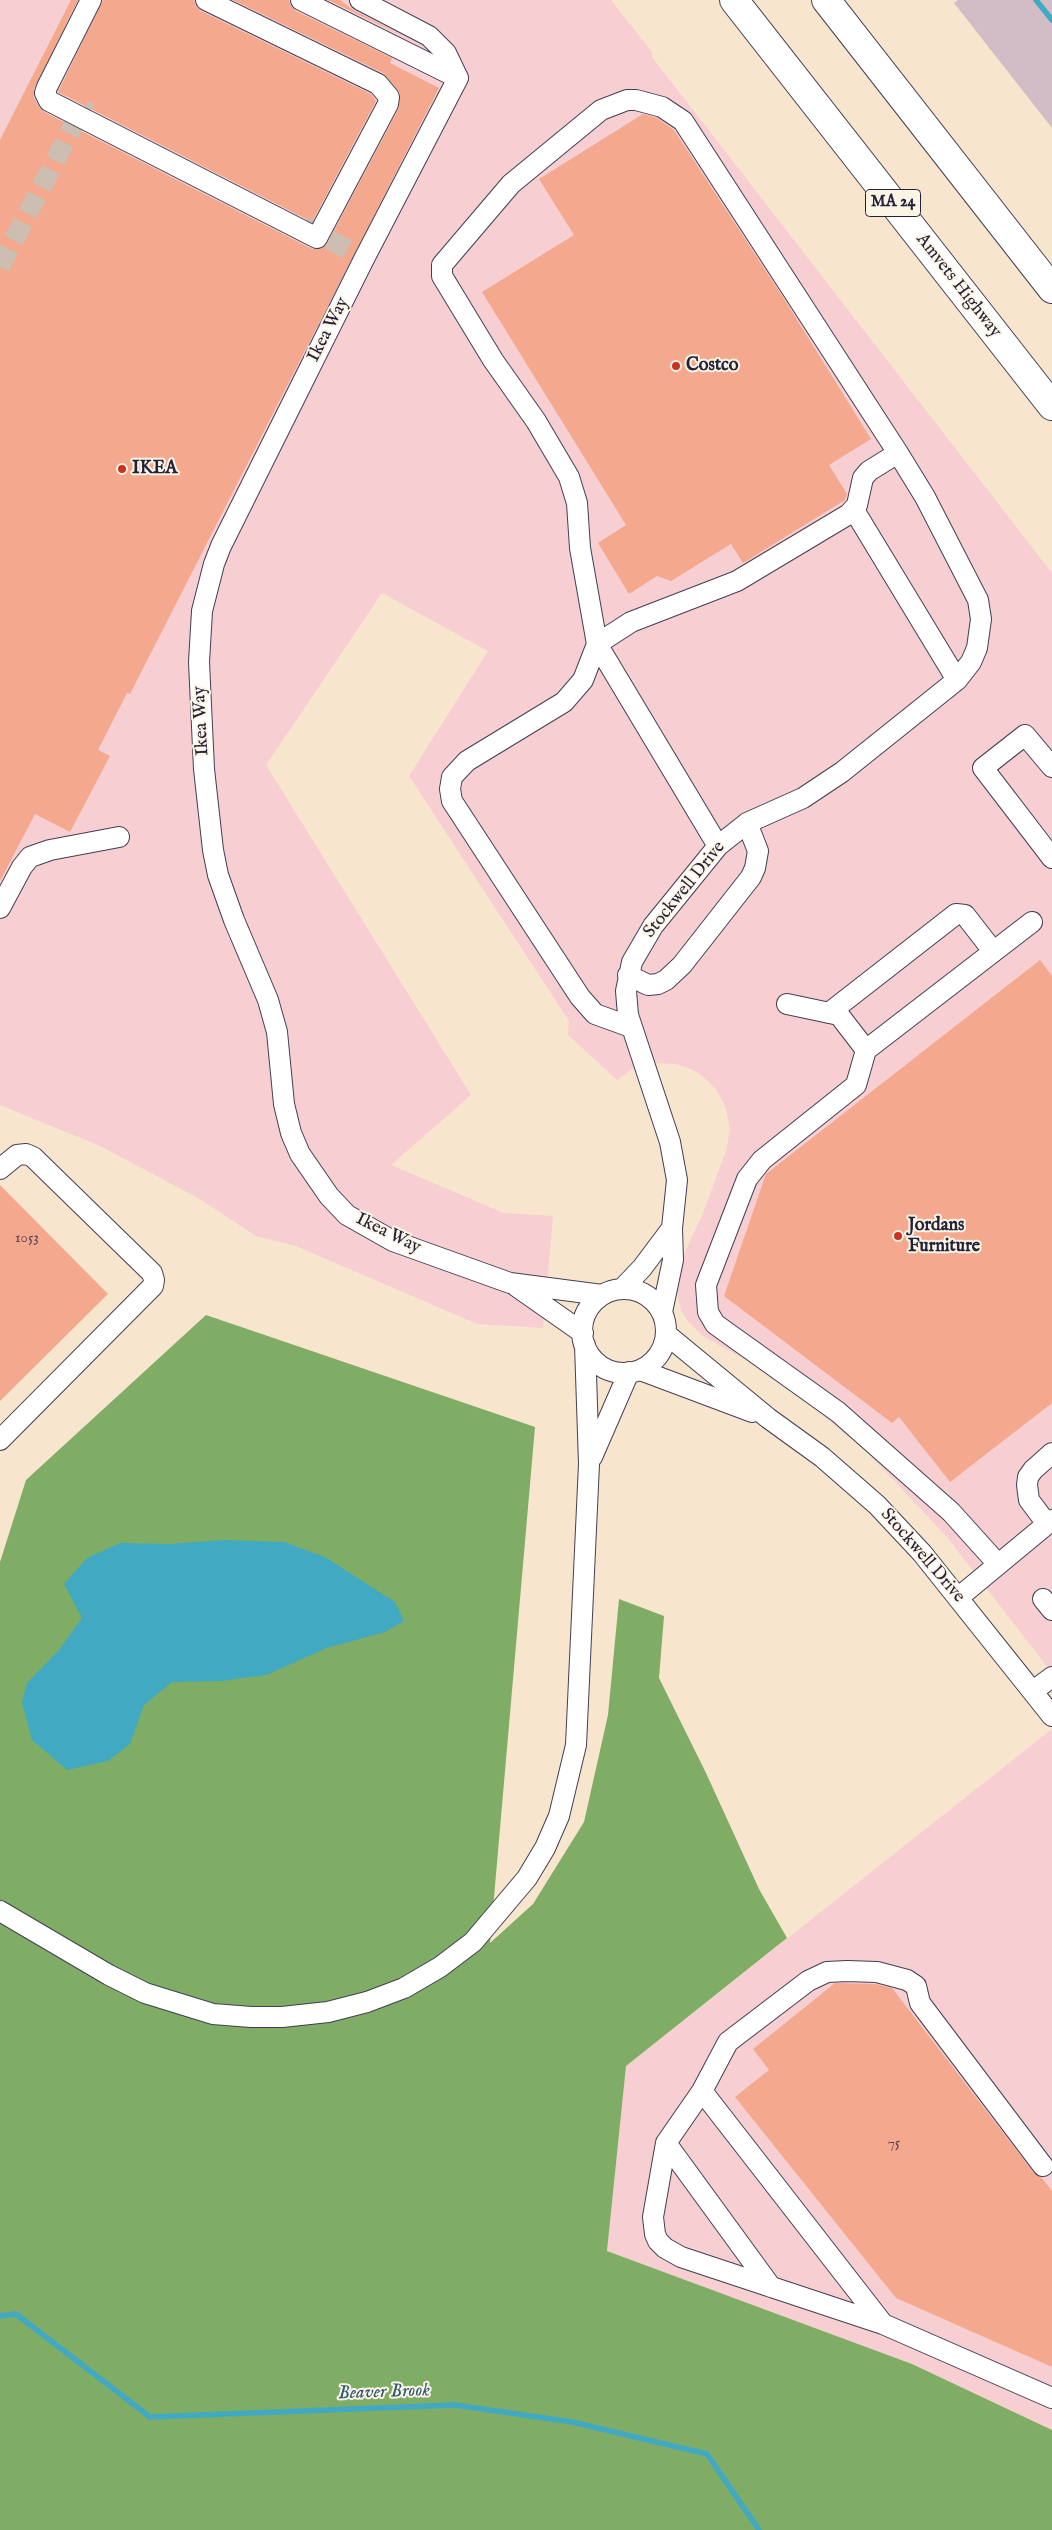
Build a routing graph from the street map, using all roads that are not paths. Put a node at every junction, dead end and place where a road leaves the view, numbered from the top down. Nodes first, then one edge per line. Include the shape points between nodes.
1 (91, 0) edge
2 (206, 0) edge
3 (301, 0) edge
4 (360, 0) edge
5 (734, 0) edge
6 (826, 0) edge
7 (458, 78) junction
8 (1052, 289) edge
9 (1052, 406) edge
10 (898, 453) junction
11 (854, 510) junction
12 (597, 644) junction
13 (957, 680) junction
14 (1052, 767) edge
15 (747, 823) junction
16 (119, 837) dead end
17 (718, 846) junction
18 (1052, 858) edge
19 (0, 908) edge
20 (1032, 922) dead end
21 (993, 951) junction
22 (628, 975) junction
23 (787, 1004) dead end
24 (829, 1013) junction
25 (631, 1027) junction
26 (866, 1050) junction
27 (0, 1169) edge
28 (672, 1228) junction
29 (510, 1283) junction
30 (622, 1289) junction
31 (602, 1296) junction
32 (662, 1312) junction
33 (666, 1334) junction
34 (584, 1339) junction
35 (635, 1371) junction
36 (768, 1418) junction
37 (0, 1440) edge
38 (1052, 1452) edge
39 (590, 1464) junction
40 (1049, 1522) edge
41 (997, 1563) junction
42 (959, 1597) junction
43 (1052, 1677) edge
44 (1033, 1691) junction
45 (1052, 1716) edge
46 (0, 1911) edge
47 (702, 2091) junction
48 (666, 2143) junction
49 (1049, 2166) edge
50 (771, 2287) junction
51 (883, 2324) junction
52 (1052, 2398) edge

1 - 2 street via 47,86 45,93 49,101 317,238 389,97 378,84
3 - 7 street
4 - 7 street via 430,36 446,53
5 - 9 highway, Amvets Highway / MA 24
6 - 8 highway
7 - 29 street, Ikea Way via 360,256 221,546 206,590 200,632 199,695 213,850 224,893 268,1000 277,1032 284,1104 291,1133 314,1176 347,1214 376,1233
10 - 11 street via 863,478
10 - 12 street, Stockwell Drive via 683,121 662,107 636,100 601,110 511,184 441,270 486,348 532,414 569,477 577,503 580,548
10 - 13 street, Stockwell Drive via 970,582 980,609 981,628 971,662
11 - 12 street via 737,581 631,622
11 - 13 street
12 - 17 street
12 - 25 street via 583,680 564,702 467,761 452,777 450,789 452,801 580,997 595,1014
13 - 15 street, Stockwell Drive via 820,788
14 - 18 street via 1025,735 983,768
15 - 17 street, Stockwell Drive
15 - 22 street via 758,851 755,868 688,958 658,984 648,985
16 - 19 street via 30,857
17 - 22 street, Stockwell Drive via 653,926
20 - 21 street
21 - 24 street via 965,915 956,914
21 - 26 street
22 - 25 street, Stockwell Drive via 626,1003
23 - 24 street
24 - 26 street via 840,1016
25 - 28 street, Stockwell Drive via 670,1142 676,1180
26 - 41 street via 856,1085 762,1160 747,1179 706,1285 708,1312 714,1324 838,1412 951,1512
27 - 37 street via 16,1155 33,1157 152,1273 154,1280 153,1286
28 - 30 street
28 - 32 street, Stockwell Drive via 673,1260
29 - 31 street, Ikea Way
29 - 34 street, Ikea Way
30 - 31 street
30 - 32 street via 645,1295
31 - 34 street via 586,1316
32 - 33 street
33 - 35 street via 656,1359
33 - 36 street, Stockwell Drive
34 - 35 street via 592,1357 602,1367 615,1372
34 - 39 street
35 - 36 street, Stockwell Drive
35 - 39 street
36 - 42 street, Stockwell Drive via 822,1457 870,1498
38 - 40 street via 1032,1470 1027,1485 1029,1500
39 - 46 street via 580,1704 570,1778 545,1848 527,1878 474,1942 404,1988 367,2002 328,2012 251,2018 213,2014 145,1993 109,1976
40 - 41 street
41 - 42 street
42 - 44 street, Stockwell Drive
43 - 44 street
44 - 45 street, Stockwell Drive
47 - 48 street
47 - 49 street via 728,2042 808,1981 827,1972 877,1972 907,1980 916,1986 920,2004
47 - 51 street
48 - 50 street
48 - 50 street via 654,2217 658,2241 681,2257
50 - 51 street
51 - 52 street

